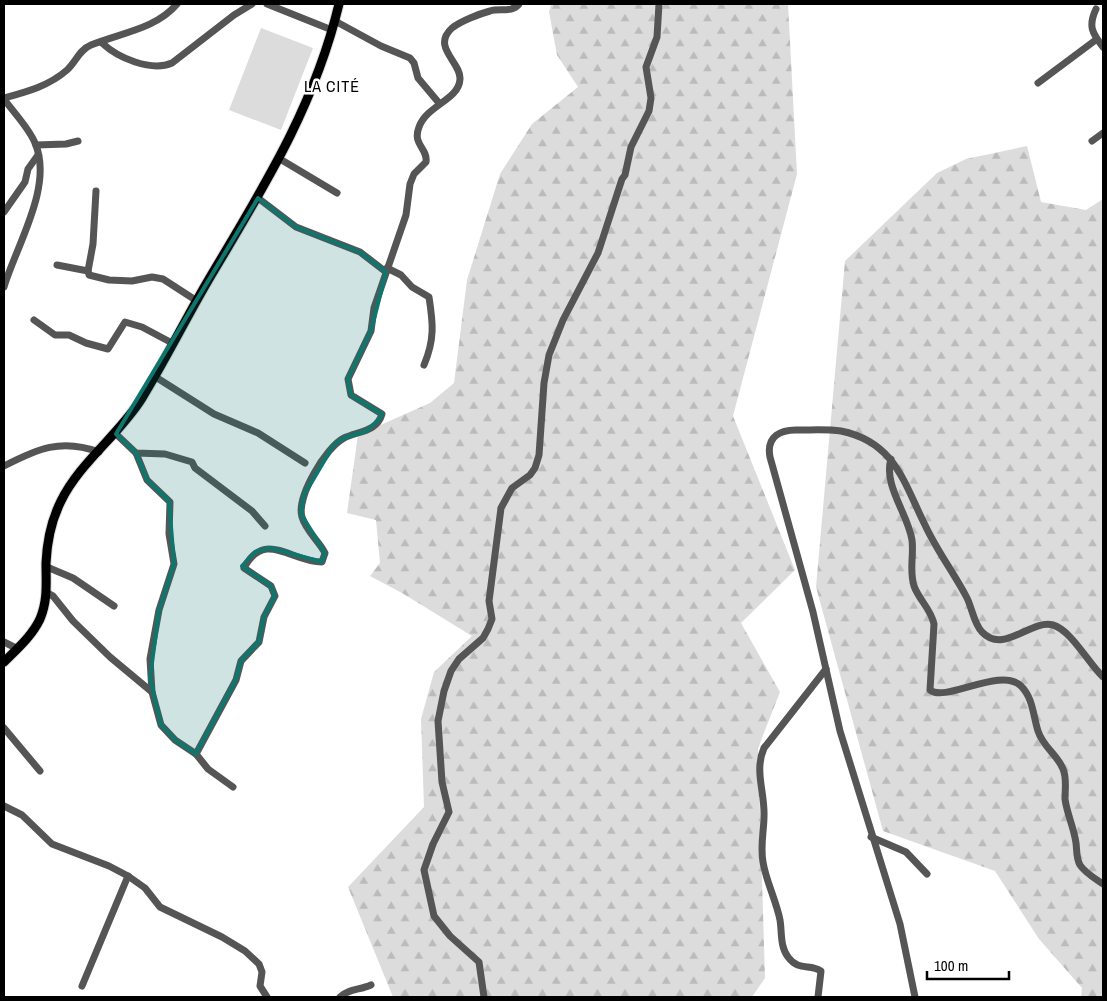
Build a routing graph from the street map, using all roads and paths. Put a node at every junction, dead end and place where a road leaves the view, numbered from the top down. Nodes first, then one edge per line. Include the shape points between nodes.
1 (177, 4) edge
2 (252, 4) edge
3 (267, 4) edge
4 (339, 4) edge
5 (519, 4) edge
6 (659, 4) edge
7 (1096, 9) dead end
8 (333, 25) junction
9 (1096, 39) junction
10 (102, 43) junction
11 (1103, 47) edge
12 (1038, 83) dead end
13 (4, 99) edge
14 (439, 103) junction
15 (1103, 133) edge
16 (78, 141) dead end
17 (1092, 141) dead end
18 (36, 145) junction
19 (38, 154) junction
20 (280, 159) junction
21 (96, 191) dead end
22 (337, 194) dead end
23 (258, 198) junction
24 (4, 212) edge
25 (57, 265) dead end
26 (387, 270) junction
27 (88, 271) junction
28 (5, 277) edge
29 (4, 287) edge
30 (197, 301) junction
31 (34, 320) dead end
32 (172, 343) junction
33 (424, 365) dead end
34 (154, 376) junction
35 (116, 434) junction
36 (99, 452) junction
37 (136, 452) junction
38 (890, 459) junction
39 (305, 463) dead end
40 (4, 466) edge
41 (265, 526) dead end
42 (46, 567) junction
43 (47, 594) junction
44 (114, 606) dead end
45 (4, 642) edge
46 (18, 649) junction
47 (4, 662) edge
48 (826, 669) junction
49 (1103, 677) edge
50 (152, 692) junction
51 (4, 728) edge
52 (196, 754) junction
53 (40, 771) dead end
54 (233, 787) dead end
55 (4, 806) edge
56 (872, 837) junction
57 (927, 874) dead end
58 (128, 876) junction
59 (1103, 884) edge
60 (371, 985) dead end
61 (82, 986) dead end
62 (267, 997) edge
63 (340, 997) edge
64 (484, 997) edge
65 (818, 997) edge
66 (915, 997) edge

1 - 10 street via 162,18
2 - 10 street via 165,66 142,65
3 - 8 street
4 - 8 main road
5 - 14 street via 512,9 489,11 449,31 446,51 458,68 460,82 454,93
6 - 64 street via 657,37 646,67 651,98 648,111 634,137 625,175 598,252 549,355 535,468 512,488 502,508 489,601 492,619 483,638 451,671 441,703 438,721 442,782 449,812 424,870 434,916 450,936 479,962
7 - 9 street via 1091,24
8 - 14 street via 410,58 418,78
8 - 20 main road via 302,114
9 - 11 street
9 - 12 street
10 - 13 street via 92,44 83,50 67,70 50,82
13 - 18 street
14 - 26 street via 427,113 419,128 417,140 426,155 426,162 411,179 406,215
15 - 17 street
16 - 18 street
18 - 19 street
19 - 24 street via 28,169 25,182
19 - 28 street via 40,177 32,214
20 - 22 street
20 - 23 main road
21 - 27 street
23 - 26 street via 296,227 360,252
23 - 30 main road
25 - 27 street
26 - 33 street via 401,275 412,287 429,296 432,347
26 - 52 street via 374,308 371,331 348,379 351,395 382,414 367,431 344,438 333,446 304,495 301,514 325,553 322,562 270,548 255,552 244,568 271,586 275,596 264,617 259,642 241,661 236,680
27 - 30 street via 89,275 109,280 163,279
28 - 29 street
30 - 32 main road
31 - 32 street via 55,335 69,335 108,349 125,322
32 - 34 main road
34 - 35 main road
34 - 39 street via 214,414 258,433
35 - 36 main road
35 - 37 street
36 - 40 street via 84,446 54,447 25,454
36 - 42 main road via 63,497 53,517
37 - 41 street via 165,454 192,462 195,468 245,506
37 - 50 street via 147,480 170,502 169,534 174,558 159,610 150,659
38 - 48 street via 874,444 840,431 786,429 771,442 770,457
38 - 49 street via 899,470 925,526 967,598 983,633 1002,640 1041,626 1056,626
38 - 59 street via 890,474 912,539 912,580 934,624 930,690 938,694 974,684 1007,680 1022,686 1034,709 1040,738 1064,772 1066,804 1079,863 1084,871
42 - 43 main road
42 - 44 street via 74,578
43 - 46 main road via 40,620
43 - 50 street via 53,596 110,657
45 - 46 street
46 - 47 main road
48 - 56 street via 840,730
48 - 65 street via 764,748 759,771 764,814 762,861 780,920 784,952 795,965 821,971
50 - 52 street via 161,725 175,740
51 - 53 street
52 - 54 street via 208,769
55 - 58 street via 22,815 52,844
56 - 57 street via 906,852
56 - 66 street via 900,924
58 - 61 street
58 - 62 street via 145,888 160,907 245,951 259,964 262,972 260,986
60 - 63 street via 346,991

